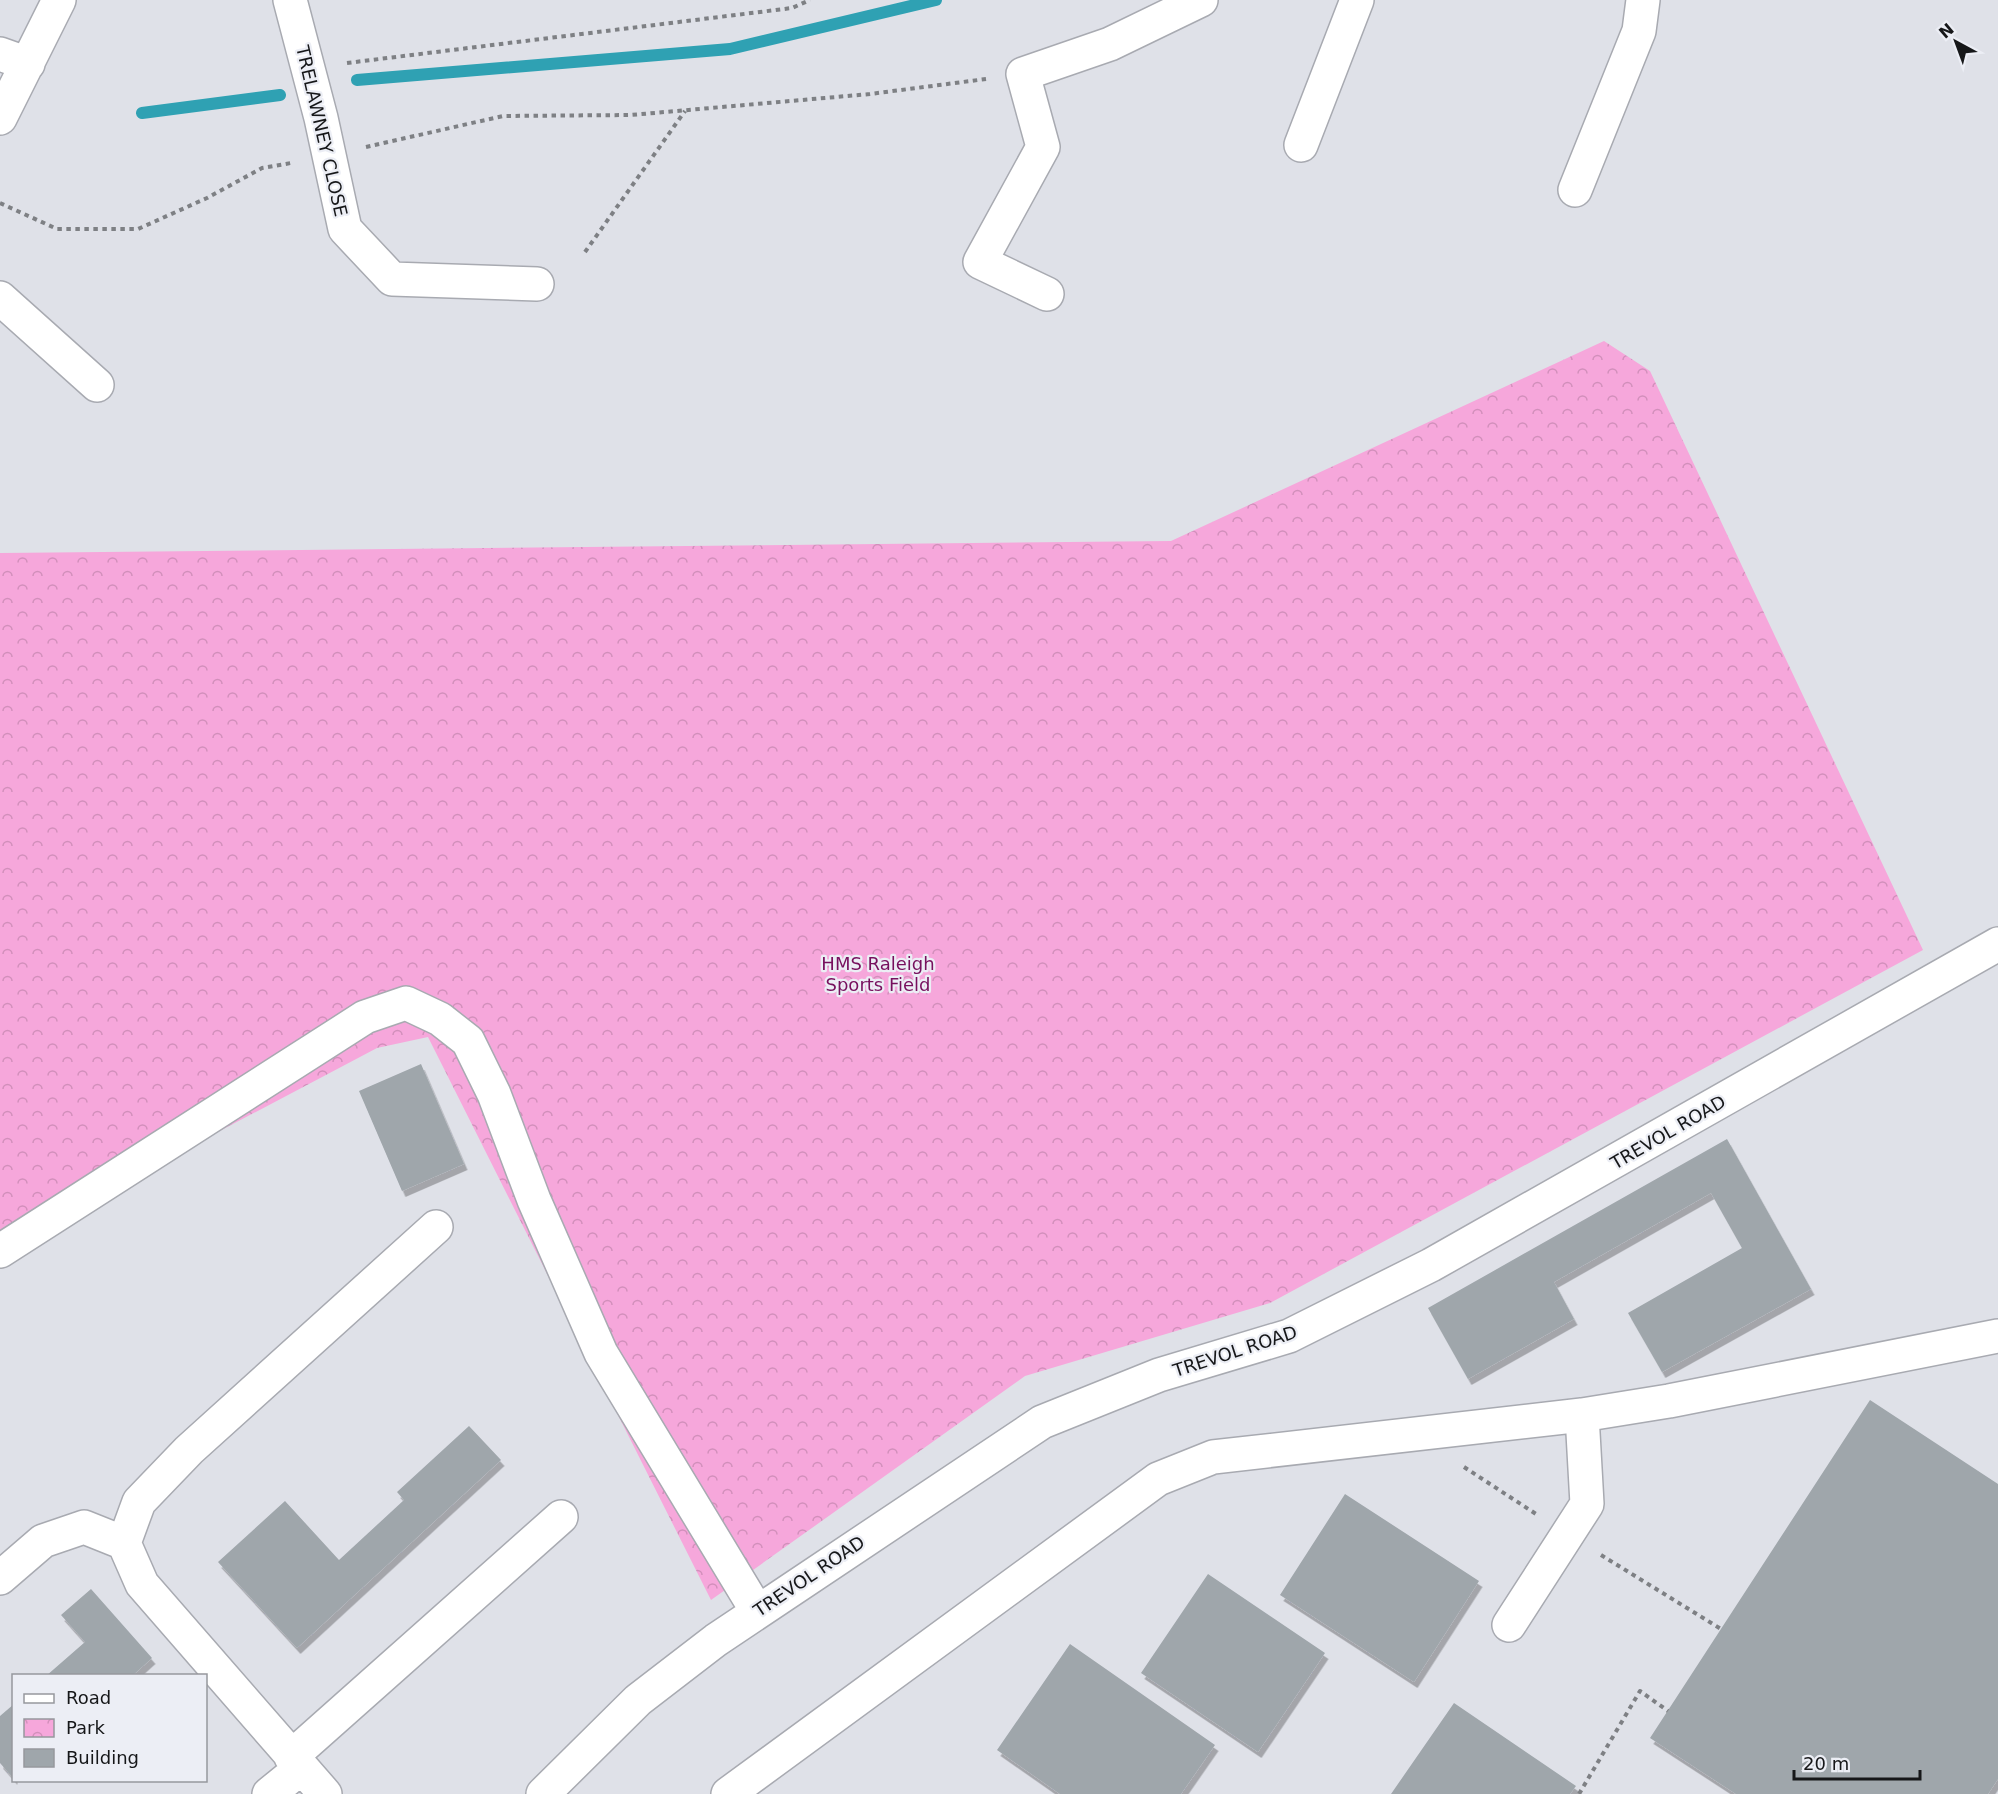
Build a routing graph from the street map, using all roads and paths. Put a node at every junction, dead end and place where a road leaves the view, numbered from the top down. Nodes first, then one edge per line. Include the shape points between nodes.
1 (59, 0) edge
2 (290, 0) edge
3 (810, 0) edge
4 (1201, 0) edge
5 (1357, 0) edge
6 (1643, 0) edge
7 (14, 59) edge
8 (308, 68) junction
9 (1023, 74) junction
10 (685, 111) junction
11 (0, 118) edge
12 (1301, 145) dead end
13 (329, 155) junction
14 (1575, 190) dead end
15 (0, 203) edge
16 (585, 252) dead end
17 (537, 284) dead end
18 (1047, 294) dead end
19 (0, 298) edge
20 (97, 385) dead end
21 (1998, 944) edge
22 (436, 1227) dead end
23 (0, 1251) edge
24 (1998, 1336) edge
25 (1582, 1415) junction
26 (561, 1517) dead end
27 (124, 1543) junction
28 (0, 1578) edge
29 (757, 1611) junction
30 (1509, 1625) dead end
31 (1668, 1710) dead end
32 (296, 1763) junction
33 (734, 1793) edge
34 (269, 1794) edge
35 (325, 1794) edge
36 (543, 1794) edge
37 (1579, 1794) edge

1 - 7 street
2 - 8 street, TRELAWNEY CLOSE
3 - 8 path via 792,8
4 - 9 street via 1110,44
5 - 12 street
6 - 14 street via 1639,31
7 - 11 street
8 - 13 street, TRELAWNEY CLOSE
9 - 10 path via 870,94
9 - 18 street via 1043,147 980,262
10 - 13 path via 631,116 503,116
10 - 16 path
13 - 15 path via 262,168 138,230 57,229
13 - 17 street, TRELAWNEY CLOSE via 345,229 392,279
19 - 20 street
21 - 29 street, TREVOL ROAD via 1626,1157 1340,1311 1289,1336 1159,1375 1042,1422
22 - 27 street via 189,1450 140,1502
23 - 29 street via 365,1017 406,1003 440,1019 468,1041 494,1094 534,1200 601,1353
24 - 25 street
25 - 30 street via 1587,1504
25 - 33 street via 1213,1457 1158,1479
26 - 32 street
27 - 28 street via 84,1527 43,1541
27 - 32 street via 142,1584
29 - 36 street, TREVOL ROAD via 638,1700
31 - 37 path via 1641,1690
32 - 34 street
32 - 35 street

